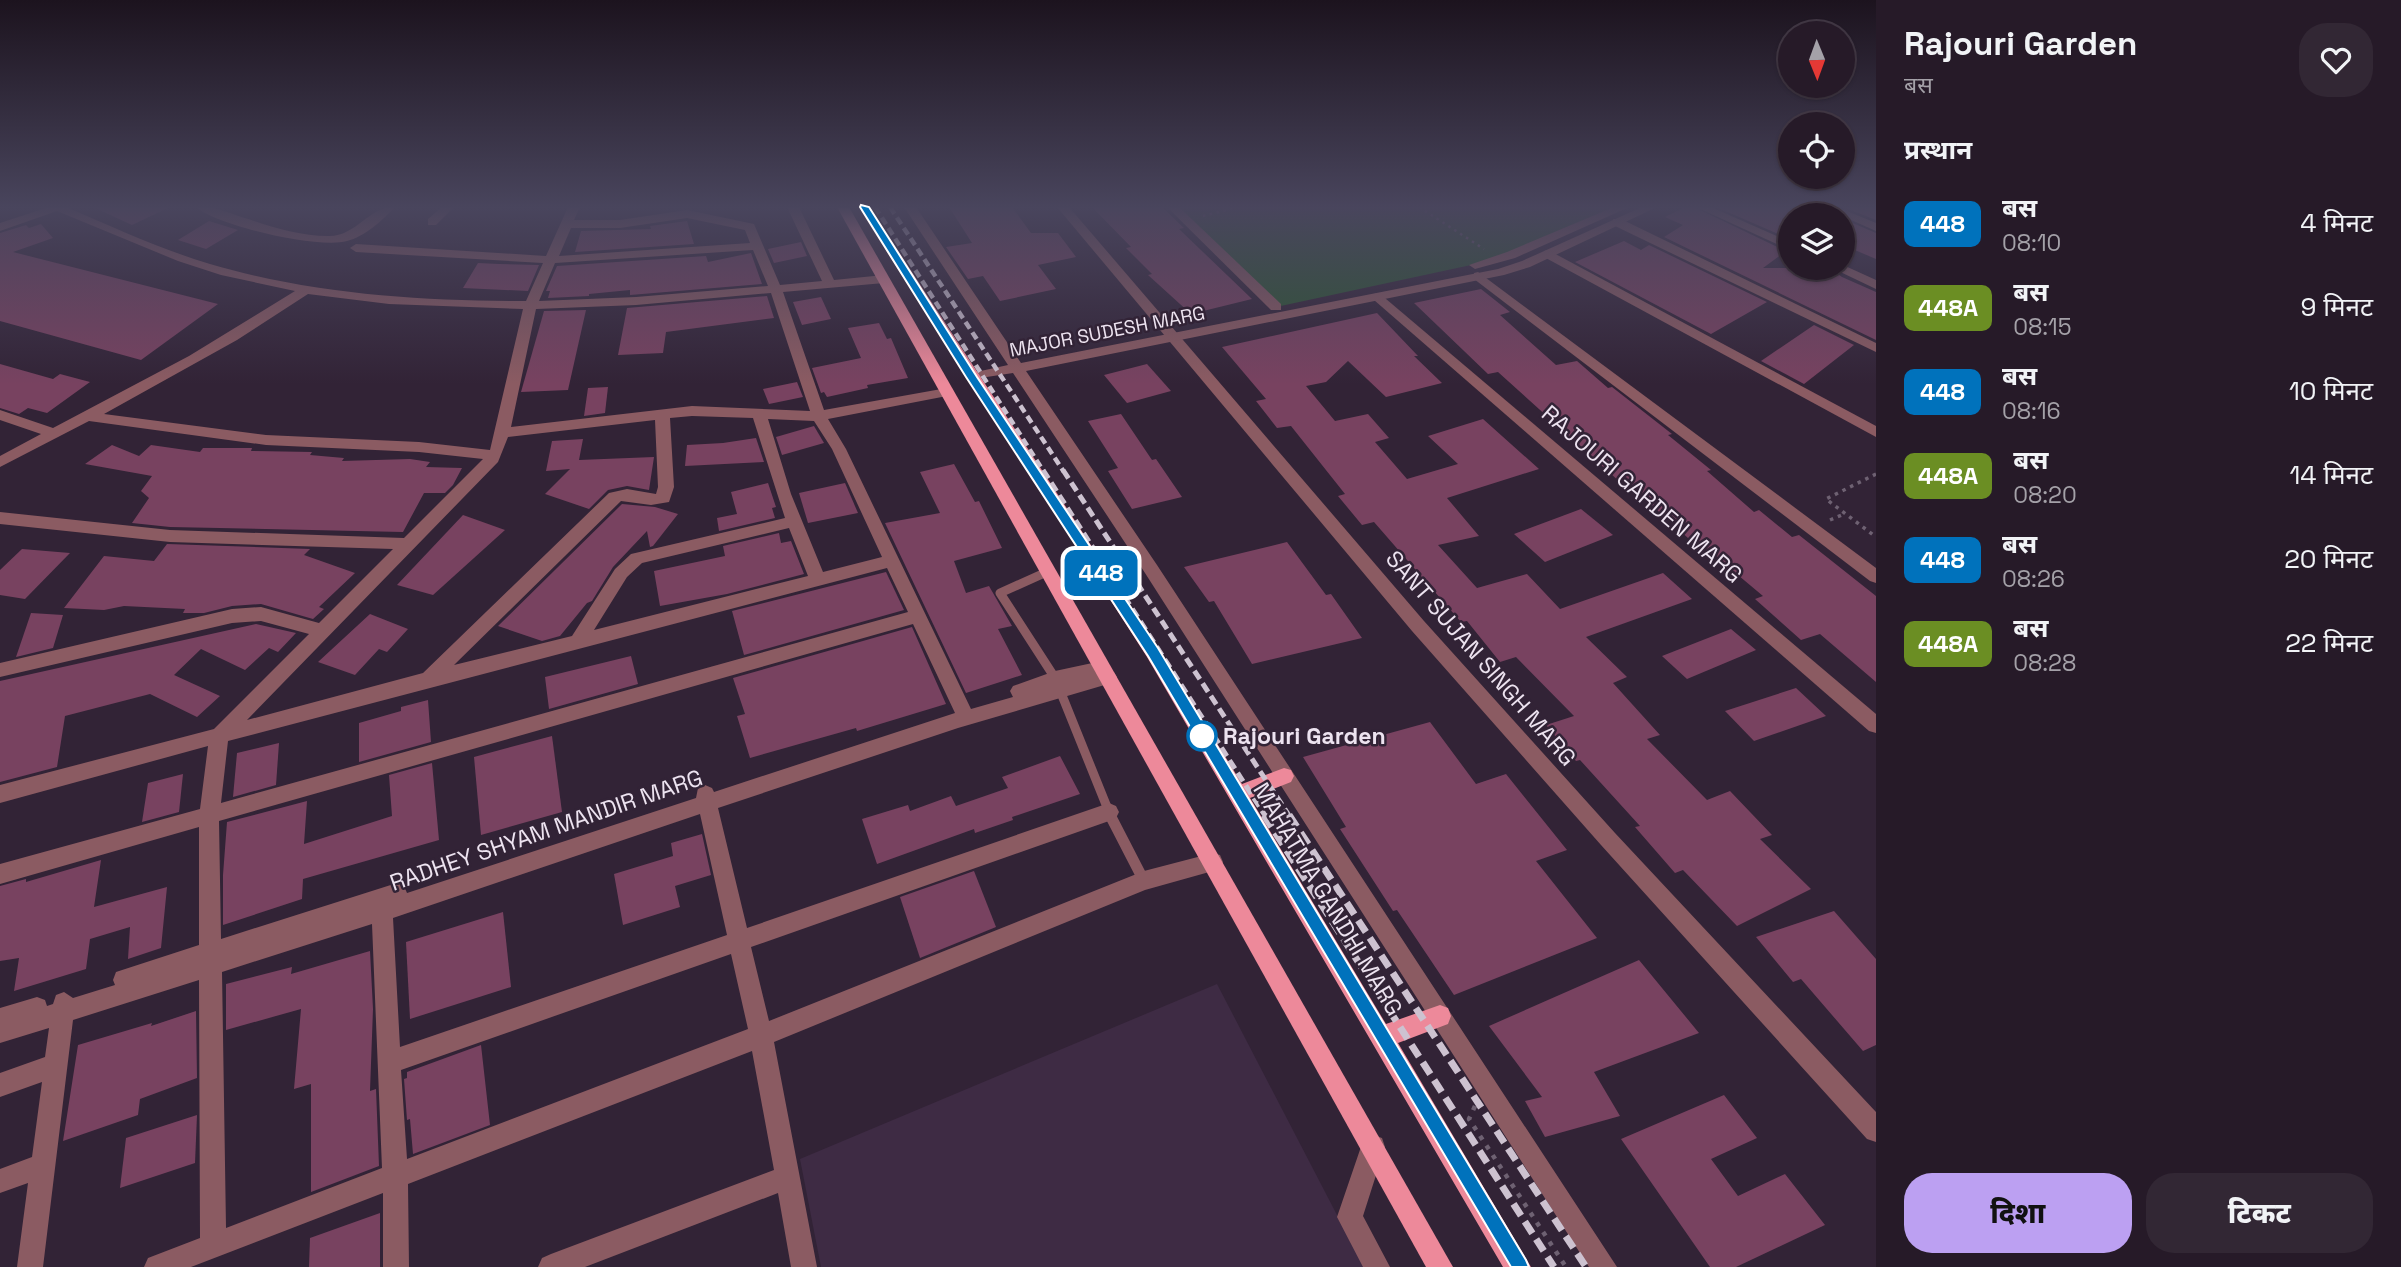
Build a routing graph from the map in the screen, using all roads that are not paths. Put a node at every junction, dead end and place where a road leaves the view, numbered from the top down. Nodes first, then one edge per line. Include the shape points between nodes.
1 (207, 266) edge
2 (548, 266) edge
3 (766, 266) edge
4 (822, 266) edge
5 (877, 266) edge
6 (902, 266) edge
7 (949, 266) edge
8 (1115, 266) edge
9 (1234, 266) edge
10 (1466, 266) edge
11 (1511, 266) edge
12 (1519, 266) edge
13 (1570, 266) edge
14 (1708, 266) edge
15 (1514, 268) junction
16 (1478, 276) junction
17 (1855, 276) edge
18 (884, 279) junction
19 (830, 284) junction
20 (1876, 285) edge
21 (305, 290) junction
22 (776, 290) junction
23 (1379, 297) junction
24 (530, 307) junction
25 (1276, 307) junction
26 (1172, 333) junction
27 (1876, 348) edge
28 (1013, 364) junction
29 (970, 373) junction
30 (947, 392) junction
31 (662, 414) junction
32 (758, 414) junction
33 (0, 415) edge
34 (85, 416) junction
35 (819, 416) junction
36 (1876, 432) edge
37 (54, 433) junction
38 (502, 433) junction
39 (495, 455) junction
40 (0, 462) edge
41 (0, 518) edge
42 (794, 521) junction
43 (406, 544) junction
44 (891, 561) junction
45 (1049, 571) junction
46 (1876, 577) edge
47 (818, 580) junction
48 (919, 616) junction
49 (322, 631) junction
50 (577, 642) junction
51 (0, 670) edge
52 (1105, 672) junction
53 (429, 679) junction
54 (1058, 684) junction
55 (963, 711) junction
56 (1876, 725) edge
57 (219, 736) junction
58 (1284, 776) junction
59 (0, 794) edge
60 (1237, 794) junction
61 (706, 798) junction
62 (1109, 812) junction
63 (209, 817) junction
64 (1213, 862) junction
65 (0, 874) edge
66 (1144, 881) junction
67 (382, 904) junction
68 (738, 941) junction
69 (209, 959) junction
70 (64, 1006) junction
71 (1440, 1016) junction
72 (0, 1019) edge
73 (0, 1032) edge
74 (761, 1036) junction
75 (1382, 1037) junction
76 (388, 1063) junction
77 (56, 1065) junction
78 (0, 1085) edge
79 (1876, 1130) edge
80 (1373, 1147) junction
81 (43, 1166) junction
82 (395, 1175) junction
83 (788, 1177) junction
84 (0, 1181) edge
85 (213, 1246) junction
86 (30, 1267) edge
87 (157, 1267) edge
88 (396, 1267) edge
89 (551, 1267) edge
90 (804, 1267) edge
91 (1377, 1267) edge
92 (1440, 1267) edge
93 (1518, 1267) edge
94 (1604, 1267) edge

1 - 21 street
2 - 24 street
3 - 22 street
4 - 19 street
5 - 18 main road
6 - 29 main road, MAHATMA GANDHI MARG
7 - 28 street
8 - 26 street, SANT SUJAN SINGH MARG
9 - 25 street
10 - 25 street, MAJOR SUDESH MARG
11 - 15 street
12 - 15 street, MAJOR SUDESH MARG
13 - 36 street
14 - 27 street
15 - 16 street, MAJOR SUDESH MARG
16 - 23 street, MAJOR SUDESH MARG
16 - 46 street
17 - 20 street
18 - 19 street
18 - 30 main road
19 - 22 street
21 - 24 street
21 - 34 street via 237,334
22 - 24 street
22 - 35 street
23 - 26 street, MAJOR SUDESH MARG
23 - 56 street, RAJOURI GARDEN MARG
24 - 38 street
25 - 26 street, MAJOR SUDESH MARG
26 - 28 street, MAJOR SUDESH MARG
26 - 79 street, SANT SUJAN SINGH MARG via 1418,626
28 - 29 street, MAJOR SUDESH MARG
28 - 58 street
29 - 60 main road, MAHATMA GANDHI MARG via 1153,652
30 - 35 street
30 - 45 main road
31 - 32 street
31 - 38 street
31 - 53 street via 663,498 650,500 625,493 615,497
32 - 35 street
32 - 42 street
33 - 37 street
34 - 37 street
34 - 39 street via 266,440
35 - 44 street
37 - 40 street
38 - 39 street
39 - 43 street
41 - 43 street via 170,536
42 - 47 street
42 - 50 street via 637,558 621,573
43 - 49 street
44 - 47 street
44 - 48 street
45 - 52 main road
45 - 54 lane via 1000,592
47 - 50 street
48 - 55 street
48 - 63 street
49 - 51 street via 249,614
49 - 57 street
50 - 53 street
52 - 54 street, RADHEY SHYAM MANDIR MARG
52 - 64 main road
53 - 57 street
54 - 55 street, RADHEY SHYAM MANDIR MARG
54 - 61 street, RADHEY SHYAM MANDIR MARG
54 - 62 lane
55 - 61 street, RADHEY SHYAM MANDIR MARG
57 - 59 street
57 - 63 street
58 - 60 main road
58 - 71 street
60 - 75 main road, MAHATMA GANDHI MARG
61 - 67 street, RADHEY SHYAM MANDIR MARG
61 - 68 street
62 - 66 lane
62 - 68 street
63 - 65 street
63 - 69 street
64 - 66 street
64 - 80 main road
66 - 74 street
67 - 69 street, RADHEY SHYAM MANDIR MARG
67 - 76 street
68 - 74 street
68 - 76 street
69 - 70 street, RADHEY SHYAM MANDIR MARG
69 - 85 street
70 - 72 street, RADHEY SHYAM MANDIR MARG
70 - 73 street, RADHEY SHYAM MANDIR MARG
70 - 77 street
71 - 75 main road
71 - 94 street
74 - 82 street
74 - 83 street
75 - 93 main road, MAHATMA GANDHI MARG
76 - 82 street
77 - 78 street
77 - 81 street
80 - 91 street via 1350,1217
80 - 92 main road
81 - 84 street
81 - 86 street
82 - 85 street
82 - 88 street
83 - 89 street
83 - 90 street
85 - 87 street

